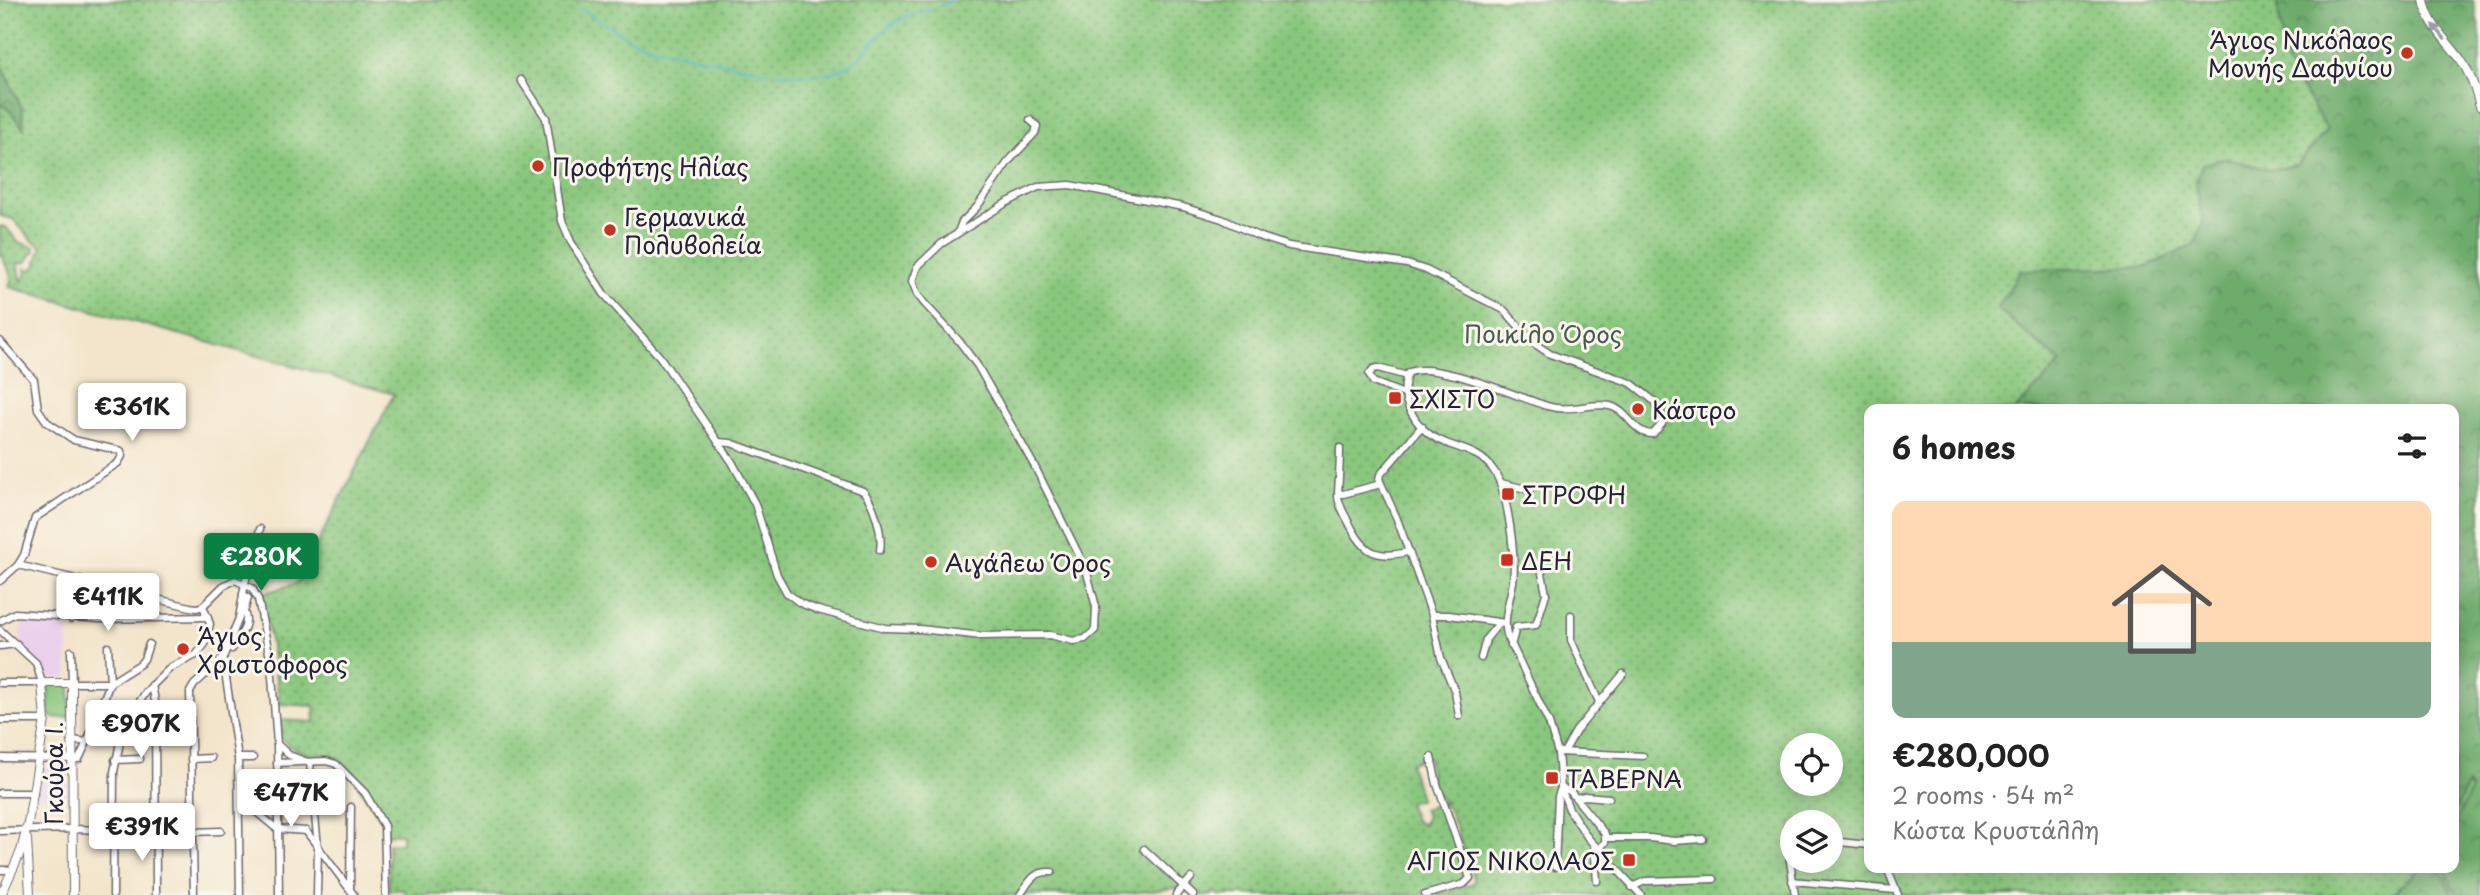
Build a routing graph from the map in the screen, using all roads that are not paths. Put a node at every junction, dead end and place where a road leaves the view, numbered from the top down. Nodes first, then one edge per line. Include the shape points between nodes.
1 (2424, 0) edge
2 (521, 80) dead end
3 (2480, 106) edge
4 (1030, 120) dead end
5 (958, 232) junction
6 (0, 341) edge
7 (1406, 376) junction
8 (1404, 394) junction
9 (1422, 426) junction
10 (718, 442) junction
11 (1340, 448) dead end
12 (1501, 483) junction
13 (1381, 484) junction
14 (1530, 490) dead end
15 (1338, 494) junction
16 (260, 529) dead end
17 (880, 550) dead end
18 (1407, 552) junction
19 (18, 565) junction
20 (1542, 573) dead end
21 (0, 581) edge
22 (245, 583) junction
23 (243, 594) junction
24 (72, 599) dead end
25 (203, 606) junction
26 (1432, 615) junction
27 (1570, 615) dead end
28 (208, 617) junction
29 (71, 619) junction
30 (0, 621) edge
31 (1502, 623) junction
32 (0, 630) edge
33 (18, 644) junction
34 (149, 644) dead end
35 (0, 646) edge
36 (1511, 646) junction
37 (108, 647) dead end
38 (232, 649) dead end
39 (71, 650) dead end
40 (223, 658) junction
41 (1481, 658) dead end
42 (1623, 674) dead end
43 (0, 683) edge
44 (43, 683) junction
45 (72, 683) junction
46 (110, 683) junction
47 (152, 685) junction
48 (1600, 702) junction
49 (1459, 716) dead end
50 (0, 720) edge
51 (45, 720) junction
52 (72, 740) junction
53 (87, 741) junction
54 (276, 744) junction
55 (1561, 752) junction
56 (1643, 756) dead end
57 (1431, 757) dead end
58 (0, 758) edge
59 (38, 758) junction
60 (211, 758) dead end
61 (238, 758) junction
62 (253, 758) dead end
63 (75, 759) junction
64 (140, 759) dead end
65 (191, 759) junction
66 (115, 760) junction
67 (277, 763) junction
68 (310, 763) junction
69 (1561, 788) junction
70 (0, 793) edge
71 (34, 793) junction
72 (239, 798) junction
73 (1576, 798) junction
74 (1609, 798) dead end
75 (351, 807) dead end
76 (72, 829) junction
77 (277, 829) junction
78 (113, 830) junction
79 (0, 831) edge
80 (27, 831) junction
81 (138, 831) dead end
82 (155, 831) junction
83 (172, 831) dead end
84 (221, 831) dead end
85 (191, 832) junction
86 (1606, 838) junction
87 (1703, 839) dead end
88 (1843, 842) edge
89 (1864, 844) edge
90 (318, 847) junction
91 (1596, 847) junction
92 (1144, 849) dead end
93 (1555, 867) dead end
94 (0, 870) edge
95 (12, 870) junction
96 (1052, 872) dead end
97 (1792, 873) edge
98 (1889, 873) edge
99 (1191, 878) dead end
100 (1714, 879) dead end
101 (1597, 881) dead end
102 (1792, 881) junction
103 (1183, 887) junction
104 (1632, 887) junction
105 (1897, 892) edge
106 (352, 893) edge
107 (1, 895) edge
108 (30, 895) edge
109 (72, 895) edge
110 (113, 895) edge
111 (156, 895) edge
112 (194, 895) edge
113 (240, 895) edge
114 (279, 895) edge
115 (317, 895) edge
116 (386, 895) edge
117 (1020, 895) edge
118 (1176, 895) edge
119 (1193, 895) edge
120 (1425, 895) edge
121 (1641, 895) edge
122 (1795, 895) edge

3 -> 1 street via 2465,67 2434,27
2 - 10 street via 546,118 562,221 571,242 612,304 660,357
4 - 5 street via 1037,126 1035,133 1008,162
5 - 7 street via 1028,191 1070,185 1183,207 1289,246 1418,267 1504,310 1550,354 1631,383 1654,401 1662,424 1649,435 1611,406 1557,408 1484,383 1424,370
5 - 10 street via 921,261 913,274 913,286 976,365 1069,531 1096,607 1093,634 1073,641 1050,635 982,636 885,628 800,603 779,581 755,504
6 - 19 street via 34,380 38,410 47,422 69,438 113,448 122,456 36,518
7 - 8 street
7 - 8 street via 1378,368 1369,374 1373,382
8 - 9 street
9 - 12 street via 1441,441 1483,457
9 - 13 street via 1380,475
10 - 17 street via 732,443 863,491 870,502
11 - 15 street
12 - 14 street
12 - 31 street via 1513,556 1513,583
13 - 15 street
13 - 18 street
15 - 18 street via 1364,548
16 - 22 street
18 - 26 street
19 - 21 street
19 - 25 street via 190,607
20 - 36 street via 1546,594 1536,625 1516,627
22 - 23 street
22 - 25 street via 229,582
22 - 54 street via 258,599 266,630
23 - 38 street via 248,598 246,626
23 - 40 street via 238,623
24 - 29 street
25 - 28 street
26 - 31 street
26 - 49 street
27 - 48 street via 1571,640
28 - 29 street
28 - 47 street via 210,629 200,650
29 - 30 street via 15,613
31 - 36 street
31 - 41 street via 1486,639
32 - 33 street
33 - 35 street
33 - 44 street via 37,663
34 - 46 street via 140,664
36 - 55 street
37 - 46 street
39 - 45 street, Γκούρα Ι.
40 - 61 street
40 - 65 street via 190,692
42 - 48 street
43 - 44 street
44 - 45 street
44 - 51 street
45 - 46 street
45 - 52 street, Γκούρα Ι.
46 - 53 street
47 - 66 street via 134,710
47 - 82 street
48 - 55 street
50 - 51 street
51 - 59 street
52 - 53 street
52 - 63 street, Γκούρα Ι.
53 - 63 street
54 - 67 street
54 - 68 street
55 - 56 street
55 - 69 street
57 - 120 street via 1470,878
58 - 59 street
59 - 63 street
59 - 71 street
60 - 65 street
61 - 62 street
61 - 72 street
63 - 76 street, Γκούρα Ι.
64 - 66 street
65 - 85 street
66 - 78 street
67 - 68 street
67 - 77 street
68 - 90 street
68 - 116 street via 336,764 369,798 382,820
69 - 73 street
69 - 91 street via 1569,809
69 - 93 street
70 - 71 street
71 - 80 street
72 - 77 street
72 - 113 street
73 - 74 street
73 - 86 street
75 - 106 street
76 - 78 street
76 - 80 street
76 - 109 street, Γκούρα Ι.
77 - 90 street via 306,831
77 - 114 street
78 - 81 street
78 - 110 street
79 - 80 street
80 - 95 street
80 - 108 street
82 - 83 street
82 - 111 street
84 - 85 street
85 - 112 street
86 - 87 street
86 - 91 street
88 - 89 street
90 - 106 street
90 - 115 street
91 - 101 street
91 - 104 street
92 - 103 street
94 - 95 street
95 - 107 street
96 - 117 street via 1031,879
97 - 102 street
98 - 105 street
99 - 103 street
100 - 104 street via 1645,881
102 - 105 street
102 - 122 street
103 - 118 street
103 - 119 street
104 - 121 street

